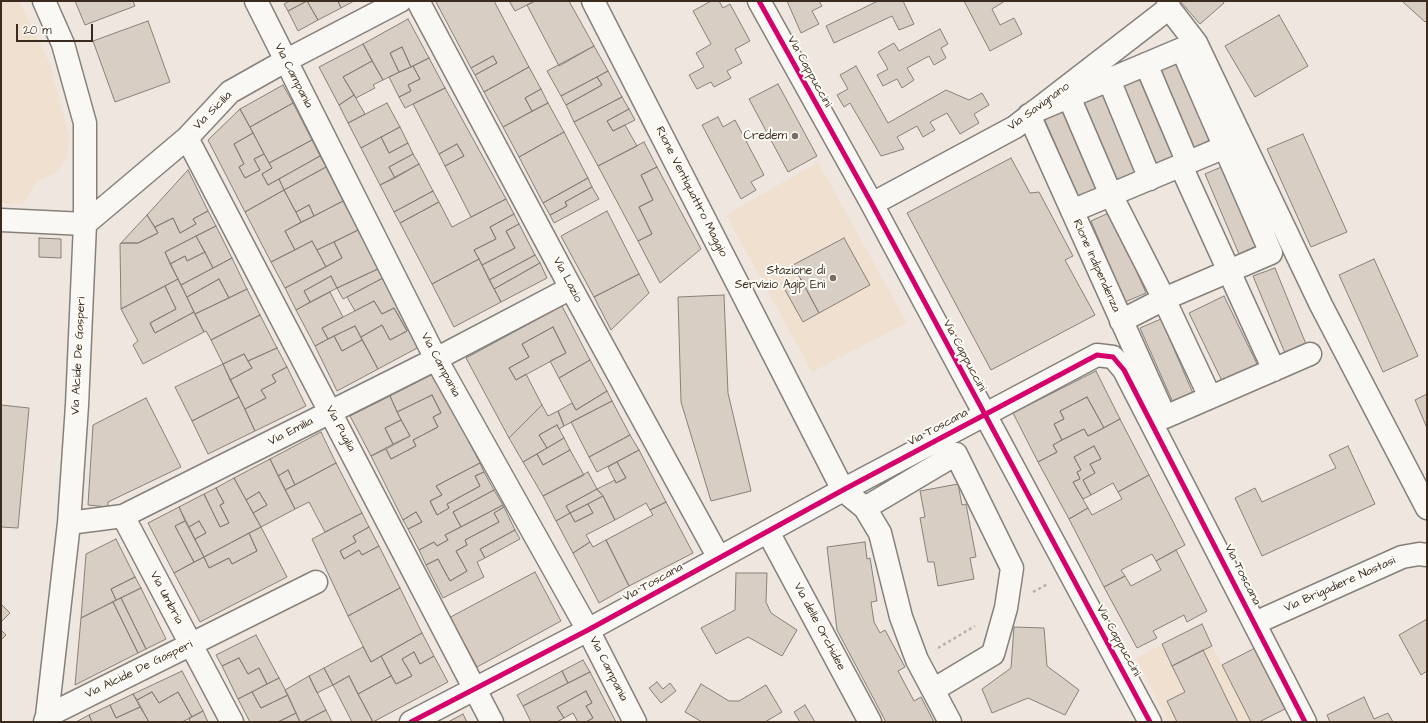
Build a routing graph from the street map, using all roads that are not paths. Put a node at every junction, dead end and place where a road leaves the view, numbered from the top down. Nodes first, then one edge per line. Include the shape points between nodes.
1 (44, 1) edge
2 (256, 1) edge
3 (400, 1) edge
4 (418, 1) edge
5 (593, 1) edge
6 (759, 1) edge
7 (1168, 4) edge
8 (285, 61) junction
9 (1146, 64) junction
10 (1109, 80) junction
11 (1068, 97) junction
12 (1032, 113) junction
13 (187, 138) junction
14 (1225, 147) junction
15 (1185, 164) junction
16 (1150, 179) junction
17 (1111, 195) junction
18 (872, 204) junction
19 (1072, 211) junction
20 (1, 220) edge
21 (85, 224) junction
22 (1229, 271) junction
23 (570, 288) junction
24 (1164, 299) junction
25 (1121, 321) junction
26 (1310, 354) dead end
27 (436, 359) junction
28 (1274, 370) junction
29 (1210, 397) junction
30 (331, 411) junction
31 (984, 415) junction
32 (843, 490) junction
33 (865, 508) junction
34 (1427, 508) edge
35 (122, 516) junction
36 (69, 523) junction
37 (768, 532) junction
38 (1427, 555) edge
39 (719, 558) junction
40 (316, 582) dead end
41 (1255, 623) junction
42 (588, 630) junction
43 (191, 645) junction
44 (475, 688) junction
45 (933, 690) junction
46 (46, 719) edge
47 (232, 722) edge
48 (411, 722) edge
49 (492, 722) edge
50 (636, 722) edge
51 (870, 722) edge
52 (950, 722) edge
53 (1150, 722) edge
54 (1306, 722) edge

1 - 21 street, Via Alcide De Gasperi via 63,44 85,124
2 - 8 street, Via Campania
3 - 8 street, Via Sicilia
4 - 23 street, Via Lazio
5 - 32 street, Rione Ventiquattro Maggio
6 - 18 street, Via Cappuccini
7 - 12 street, Via Savignano
7 - 34 street via 1196,44 1320,305
8 - 13 street, Via Sicilia via 230,92
8 - 27 street, Via Campania
9 - 10 street
9 - 14 street via 1182,49
9 - 15 street
10 - 11 street
10 - 16 street
11 - 12 street
11 - 17 street
12 - 18 street, Via Savignano via 1015,127
12 - 19 street, Rione Indipendenza
13 - 21 street, Via Sicilia
13 - 30 street, Via Puglia
14 - 15 street
14 - 22 street via 1271,253
15 - 16 street
15 - 22 street
16 - 17 street
17 - 19 street
17 - 24 street
18 - 31 street, Via Cappuccini
19 - 25 street, Rione Indipendenza
20 - 21 street
21 - 36 street, Via Alcide De Gasperi
22 - 24 street
22 - 28 street
23 - 27 street, Via Emilia
23 - 39 street, Via Lazio
24 - 25 street
24 - 29 street
25 - 29 street, Rione Indipendenza via 1165,417
26 - 28 street
27 - 30 street, Via Emilia
27 - 42 street, Via Campania
28 - 29 street
30 - 35 street, Via Emilia
30 - 44 street, Via Puglia
31 - 32 street, Via Toscana
31 - 41 street, Via Toscana via 1098,355 1113,357 1124,370
31 - 53 street, Via Cappuccini
32 - 33 street
32 - 37 street, Via Toscana
33 - 45 street via 880,533 901,617 917,660
33 - 45 street via 956,454 1012,568 1006,608 993,654
35 - 36 street, Via Emilia
35 - 43 street, Via Umbria
36 - 46 street, Via Alcide De Gasperi
37 - 39 street, Via Toscana
37 - 51 street, Via delle Orchidee
38 - 41 street, Via Brigadiere Nastasi via 1402,557
39 - 42 street, Via Toscana
40 - 43 street, Via Alcide De Gasperi
41 - 54 street, Via Toscana
42 - 44 street, Via Toscana
42 - 50 street, Via Campania
43 - 46 street, Via Alcide De Gasperi
43 - 47 street, Via Umbria
44 - 48 street, Via Toscana
44 - 49 street, Via Puglia
45 - 52 street

